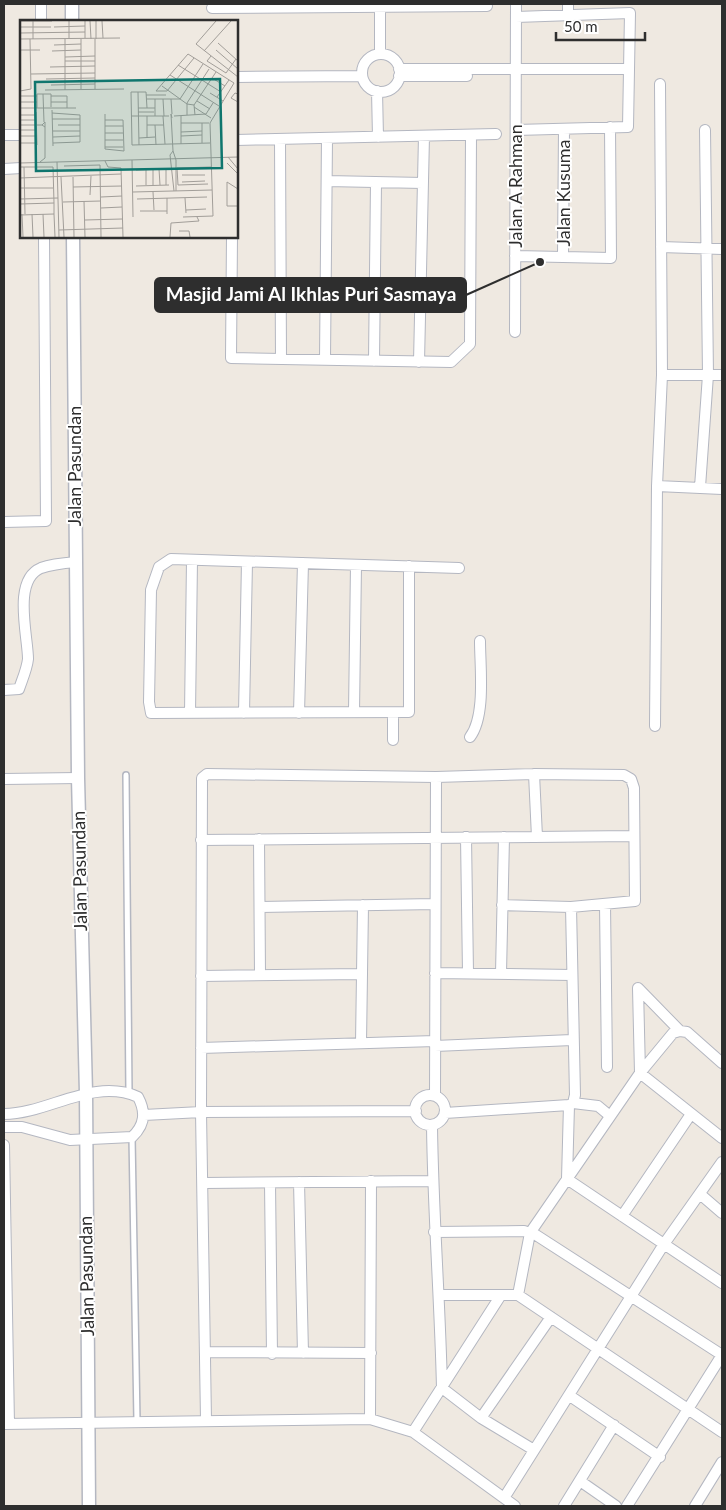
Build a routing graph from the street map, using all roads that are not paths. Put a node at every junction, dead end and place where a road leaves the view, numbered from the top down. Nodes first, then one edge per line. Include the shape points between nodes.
1 (41, 4) edge
2 (72, 4) edge
3 (516, 4) edge
4 (568, 4) edge
5 (419, 5) edge
6 (460, 5) edge
7 (234, 6) edge
8 (292, 6) edge
9 (338, 6) edge
10 (380, 6) edge
11 (487, 6) dead end
12 (212, 8) dead end
13 (616, 9) edge
14 (568, 15) junction
15 (516, 17) junction
16 (41, 20) edge
17 (73, 20) edge
18 (380, 54) junction
19 (629, 72) junction
20 (238, 73) edge
21 (399, 73) junction
22 (517, 73) junction
23 (362, 74) junction
24 (238, 77) edge
25 (660, 84) dead end
26 (377, 92) junction
27 (610, 128) junction
28 (564, 129) junction
29 (516, 130) junction
30 (705, 130) dead end
31 (496, 134) dead end
32 (4, 135) edge
33 (20, 135) edge
34 (471, 135) junction
35 (424, 136) junction
36 (378, 137) junction
37 (327, 138) junction
38 (280, 139) junction
39 (238, 140) edge
40 (20, 168) edge
41 (4, 169) edge
42 (326, 181) junction
43 (376, 182) junction
44 (423, 183) junction
45 (44, 238) edge
46 (73, 238) edge
47 (232, 238) edge
48 (662, 247) junction
49 (708, 249) junction
50 (722, 249) edge
51 (515, 256) junction
52 (563, 256) junction
53 (514, 332) dead end
54 (281, 359) junction
55 (325, 360) junction
56 (374, 360) junction
57 (419, 362) junction
58 (662, 375) junction
59 (708, 375) junction
60 (722, 375) edge
61 (656, 486) junction
62 (700, 487) junction
63 (722, 489) edge
64 (4, 522) edge
65 (192, 560) junction
66 (76, 562) junction
67 (247, 562) junction
68 (303, 563) junction
69 (356, 565) junction
70 (410, 566) junction
71 (459, 568) dead end
72 (480, 641) dead end
73 (4, 690) edge
74 (299, 712) junction
75 (354, 712) junction
76 (393, 712) junction
77 (190, 713) junction
78 (244, 713) junction
79 (655, 726) dead end
80 (470, 736) dead end
81 (392, 740) dead end
82 (534, 774) junction
83 (126, 776) dead end
84 (436, 777) junction
85 (78, 778) junction
86 (4, 779) edge
87 (634, 836) junction
88 (435, 837) junction
89 (466, 837) junction
90 (504, 837) junction
91 (538, 837) junction
92 (200, 840) junction
93 (260, 840) junction
94 (435, 904) junction
95 (605, 904) junction
96 (363, 905) junction
97 (502, 905) junction
98 (260, 907) junction
99 (572, 907) junction
100 (435, 973) junction
101 (468, 973) junction
102 (501, 973) junction
103 (362, 974) junction
104 (260, 975) junction
105 (572, 975) junction
106 (201, 976) junction
107 (680, 1031) junction
108 (572, 1040) junction
109 (361, 1043) junction
110 (435, 1043) junction
111 (201, 1048) junction
112 (722, 1063) edge
113 (607, 1067) dead end
114 (640, 1074) junction
115 (86, 1093) junction
116 (129, 1093) junction
117 (435, 1096) junction
118 (571, 1104) junction
119 (416, 1111) junction
120 (202, 1112) junction
121 (445, 1113) junction
122 (4, 1114) edge
123 (691, 1114) junction
124 (144, 1115) junction
125 (610, 1116) junction
126 (432, 1125) junction
127 (4, 1127) edge
128 (132, 1136) junction
129 (722, 1138) edge
130 (85, 1139) junction
131 (4, 1145) edge
132 (722, 1162) edge
133 (567, 1179) junction
134 (371, 1181) junction
135 (433, 1181) junction
136 (299, 1182) junction
137 (204, 1183) junction
138 (270, 1184) junction
139 (4, 1188) edge
140 (700, 1194) junction
141 (722, 1213) edge
142 (622, 1216) junction
143 (434, 1232) junction
144 (530, 1233) junction
145 (664, 1244) junction
146 (722, 1283) edge
147 (440, 1295) junction
148 (501, 1295) junction
149 (518, 1295) junction
150 (630, 1297) junction
151 (551, 1317) junction
152 (598, 1349) junction
153 (206, 1352) junction
154 (303, 1353) junction
155 (371, 1353) junction
156 (272, 1354) junction
157 (722, 1355) edge
158 (5, 1369) edge
159 (442, 1388) junction
160 (570, 1396) junction
161 (689, 1410) junction
162 (481, 1418) junction
163 (370, 1419) junction
164 (206, 1420) junction
165 (137, 1421) junction
166 (88, 1422) junction
167 (6, 1424) edge
168 (614, 1425) junction
169 (413, 1432) junction
170 (722, 1432) edge
171 (534, 1450) junction
172 (660, 1457) junction
173 (722, 1462) edge
174 (580, 1481) junction
175 (504, 1498) junction
176 (89, 1506) edge
177 (515, 1506) edge
178 (564, 1506) edge
179 (616, 1506) edge
180 (627, 1506) edge
181 (695, 1506) edge

1 - 16 street
2 - 17 street
3 - 15 street, Jalan A Rahman
4 - 14 street
5 - 6 street
5 - 10 street
6 - 11 street
7 - 8 street
7 - 12 street
8 - 9 street
9 - 10 street
10 - 18 street
13 - 14 street
13 - 19 street via 630,13
14 - 15 street
15 - 22 street, Jalan A Rahman
18 - 21 street via 396,61
18 - 23 street via 371,56 364,63
19 - 22 street
19 - 27 street via 628,127
20 - 23 street
21 - 22 street
21 - 26 street via 391,89
22 - 29 street, Jalan A Rahman
23 - 24 street
23 - 26 street via 365,83
25 - 48 street
26 - 36 street
27 - 28 street
27 - 52 street via 611,258
28 - 29 street
28 - 52 street, Jalan Kusuma
29 - 51 street, Jalan A Rahman
30 - 49 street
31 - 34 street
32 - 33 street
34 - 35 street
34 - 57 street via 470,344 451,362
35 - 36 street
35 - 44 street
36 - 37 street
37 - 38 street
37 - 42 street
38 - 39 street
38 - 54 street
40 - 41 street
42 - 43 street
42 - 55 street
43 - 44 street
43 - 56 street
44 - 57 street
45 - 64 street via 46,521
46 - 66 street, Jalan Pasundan
47 - 54 street via 232,358
48 - 49 street
48 - 58 street
49 - 50 street
49 - 59 street
51 - 52 street
51 - 53 street, Jalan A Rahman
54 - 55 street
55 - 56 street
56 - 57 street
58 - 59 street
58 - 61 street
59 - 60 street
59 - 62 street
61 - 62 street
61 - 79 street
62 - 63 street
65 - 67 street
65 - 77 street
65 - 77 street via 171,559 159,567 151,590 149,702 152,714
66 - 73 street via 39,569 28,580 23,616 28,661 19,689
66 - 85 street, Jalan Pasundan
67 - 68 street
67 - 78 street
68 - 69 street
68 - 74 street
69 - 70 street
69 - 75 street
70 - 71 street
70 - 76 street via 409,712
72 - 80 street via 479,708 476,728
74 - 75 street
74 - 78 street
75 - 76 street
76 - 81 street
77 - 78 street
82 - 84 street
82 - 87 street via 628,776 634,788
82 - 91 street
83 - 116 lane
84 - 88 street
84 - 92 street via 207,774 200,781
85 - 86 street
85 - 115 street, Jalan Pasundan
87 - 91 street
87 - 95 street via 635,901
88 - 89 street
88 - 93 street
88 - 94 street
89 - 90 street
89 - 101 street
90 - 91 street
90 - 97 street
92 - 93 street
92 - 106 street
93 - 98 street
94 - 96 street
94 - 100 street
95 - 99 street
95 - 113 street
96 - 98 street
96 - 103 street
97 - 99 street
97 - 102 street
98 - 104 street
99 - 105 street
100 - 101 street
100 - 110 street
101 - 102 street
102 - 105 street
103 - 104 street
103 - 109 street
104 - 106 street
105 - 108 street
106 - 111 street
107 - 112 street via 687,1032
107 - 114 street via 673,1033
107 - 114 street via 638,988
108 - 110 street
108 - 118 street via 575,1095
109 - 110 street
109 - 111 street
110 - 117 street
111 - 120 street
114 - 123 street
114 - 125 street
115 - 116 street
115 - 122 street via 22,1114
115 - 130 street, Jalan Pasundan
116 - 124 street via 138,1097
117 - 119 street via 421,1098
117 - 121 street via 441,1099
118 - 121 street
118 - 125 street via 598,1106
118 - 133 street
119 - 120 street
119 - 126 street via 423,1123
120 - 124 street
120 - 137 street
121 - 126 street
123 - 129 street
123 - 142 street
124 - 128 street via 142,1126
125 - 133 street
126 - 135 street
127 - 130 street via 22,1127 70,1140
128 - 130 street
128 - 165 lane
130 - 166 street, Jalan Pasundan
131 - 139 street
132 - 140 street
133 - 142 street
133 - 144 street
134 - 135 street
134 - 136 street
134 - 155 street
135 - 143 street
136 - 138 street
136 - 154 street
137 - 138 street
137 - 153 street
138 - 156 street
139 - 158 street
140 - 141 street
140 - 145 street
142 - 145 street
143 - 144 street
143 - 147 street
144 - 149 street
144 - 150 street
145 - 146 street
145 - 150 street
147 - 148 street
147 - 159 street
148 - 149 street
148 - 159 street
149 - 151 street
150 - 152 street
150 - 157 street
151 - 152 street
151 - 162 street
152 - 160 street
152 - 161 street
153 - 156 street
153 - 164 street
154 - 155 street
154 - 156 street
155 - 163 street
157 - 161 street
158 - 167 street
159 - 162 street
159 - 169 street
160 - 168 street
160 - 171 street
161 - 170 street
161 - 172 street
162 - 171 street
163 - 164 street
163 - 169 street
164 - 165 street
165 - 166 street
166 - 167 street
166 - 176 street, Jalan Pasundan
168 - 172 street
168 - 174 street
169 - 175 street
171 - 175 street
172 - 180 street
173 - 181 street
174 - 178 street
174 - 179 street
175 - 177 street

